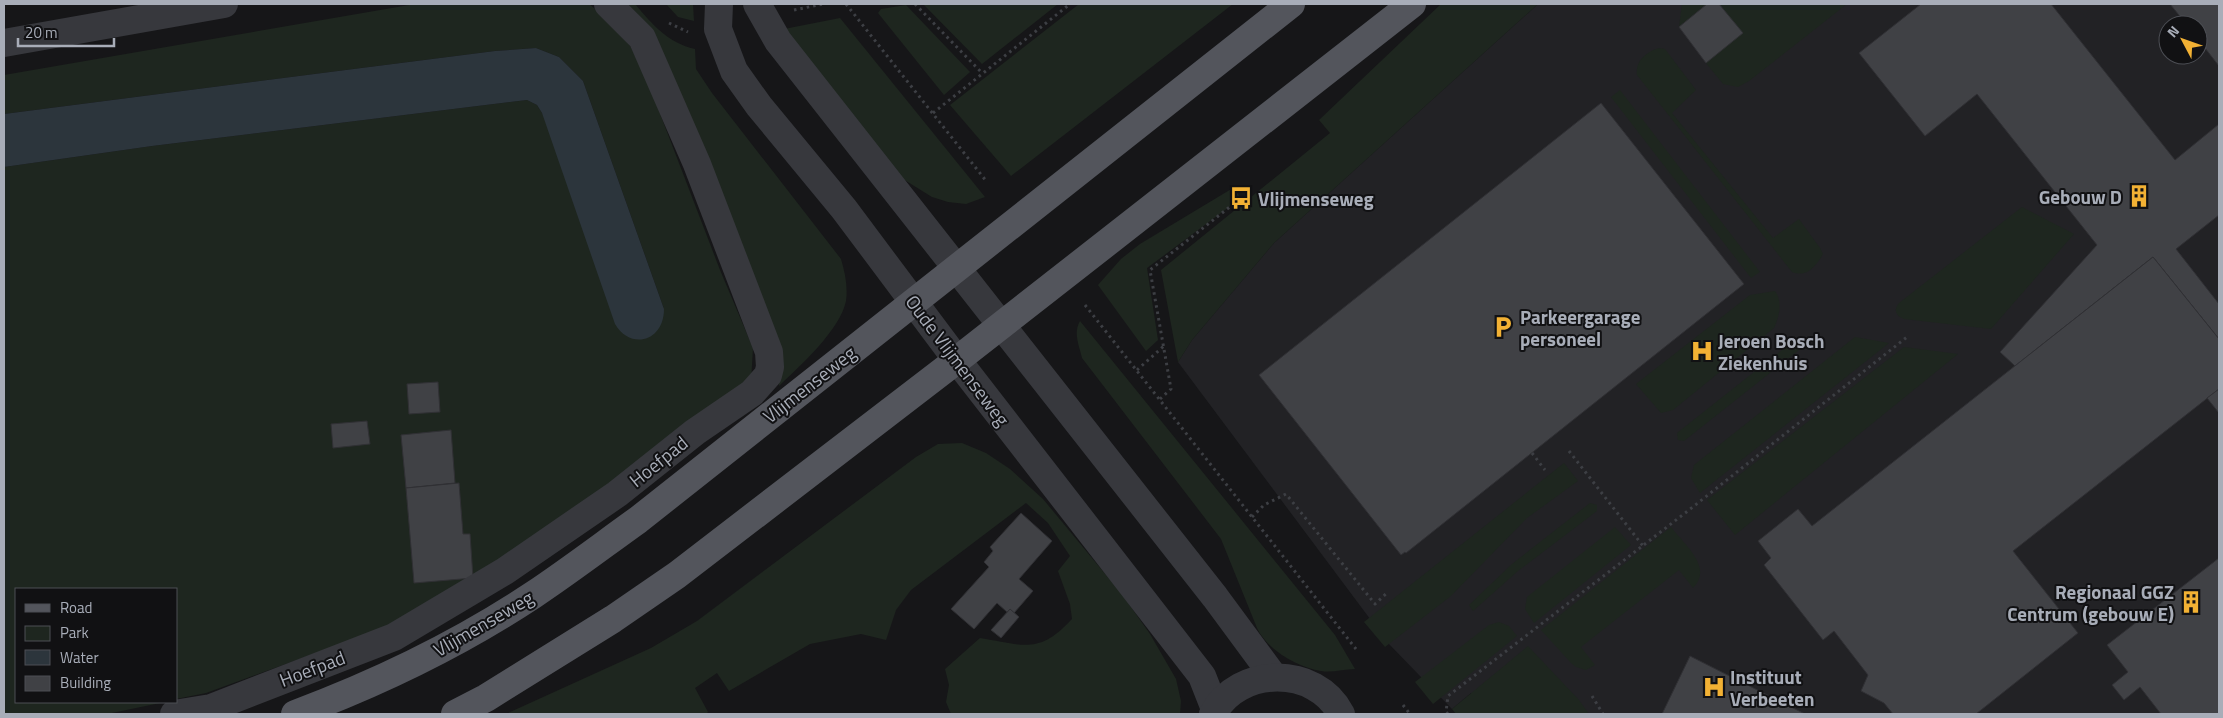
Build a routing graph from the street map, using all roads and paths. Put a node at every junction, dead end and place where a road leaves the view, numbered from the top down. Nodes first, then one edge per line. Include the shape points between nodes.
1 (224, 4) edge
2 (608, 4) edge
3 (719, 4) edge
4 (757, 4) edge
5 (823, 4) edge
6 (846, 4) edge
7 (915, 4) edge
8 (1070, 4) edge
9 (1291, 4) edge
10 (1412, 4) edge
11 (171, 8) edge
12 (790, 11) dead end
13 (4, 43) edge
14 (982, 73) junction
15 (932, 113) junction
16 (987, 182) dead end
17 (1241, 198) dead end
18 (956, 267) junction
19 (914, 302) junction
20 (1085, 306) dead end
21 (1001, 326) junction
22 (1907, 337) dead end
23 (1165, 345) junction
24 (957, 360) junction
25 (1136, 370) junction
26 (1160, 399) junction
27 (1569, 451) dead end
28 (1532, 453) dead end
29 (1545, 470) dead end
30 (1252, 516) junction
31 (1643, 546) junction
32 (1388, 592) dead end
33 (1356, 649) dead end
34 (1274, 677) junction
35 (1592, 696) dead end
36 (1403, 705) dead end
37 (1214, 712) edge
38 (174, 714) edge
39 (296, 714) edge
40 (455, 714) edge
41 (1341, 714) edge
42 (1410, 714) edge
43 (1448, 714) edge
44 (1603, 714) edge

1 - 11 street
2 - 38 street, Hoefpad via 642,38 697,164 769,352 770,367 764,381 617,494 505,571 394,637 211,708
3 - 19 street, Oude Vlijmenseweg via 718,29 734,71
4 - 18 street via 778,41
5 - 12 path
6 - 15 path
7 - 14 path
8 - 14 path
9 - 18 main road, Vlijmenseweg
10 - 21 main road
11 - 13 street
14 - 15 path
15 - 16 path
17 - 23 path via 1150,270
18 - 19 main road, Vlijmenseweg
18 - 21 street
19 - 24 street, Oude Vlijmenseweg
19 - 39 main road, Vlijmenseweg via 638,520 533,595 384,678
20 - 25 path
21 - 24 main road
21 - 34 street via 1215,596
22 - 31 path
23 - 25 path
23 - 26 path via 1172,389
24 - 37 street, Oude Vlijmenseweg via 1202,676
24 - 40 main road via 677,575 613,620
25 - 26 path
26 - 30 path
27 - 31 path
28 - 29 path
30 - 32 path via 1264,505 1286,494 1374,604
30 - 33 path
31 - 43 path via 1448,696
34 - 37 street via 1260,678 1241,686
34 - 41 street via 1300,680 1323,692
35 - 44 path
36 - 42 path

